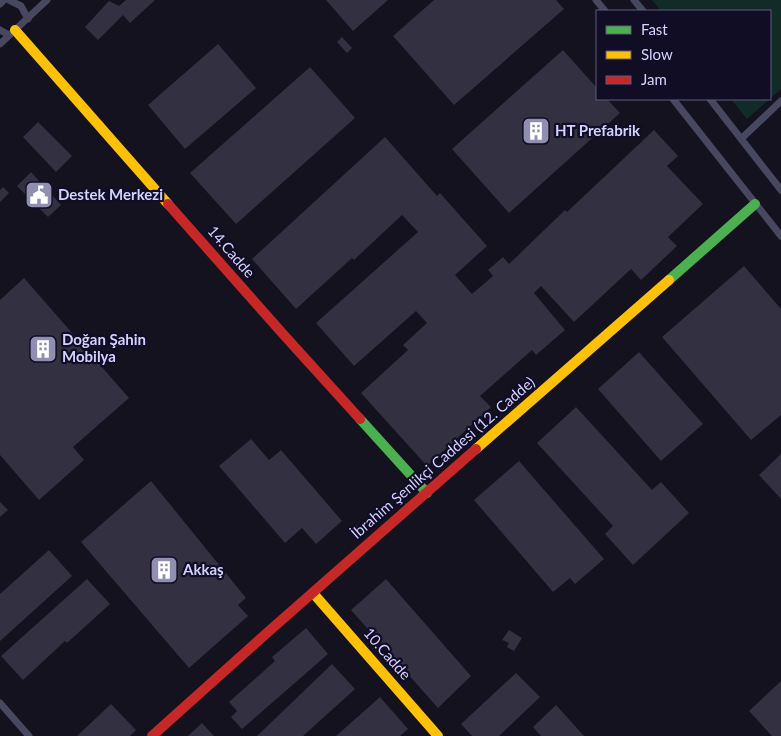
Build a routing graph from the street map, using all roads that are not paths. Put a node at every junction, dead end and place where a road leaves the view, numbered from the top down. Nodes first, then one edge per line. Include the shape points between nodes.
1 (4, 0) edge
2 (9, 0) edge
3 (47, 0) edge
4 (596, 0) edge
5 (634, 0) edge
6 (0, 4) edge
7 (604, 10) edge
8 (642, 10) edge
9 (28, 18) junction
10 (0, 30) edge
11 (12, 33) junction
12 (0, 44) edge
13 (674, 100) edge
14 (711, 100) edge
15 (781, 102) edge
16 (741, 139) junction
17 (781, 190) edge
18 (755, 204) junction
19 (781, 236) edge
20 (427, 493) junction
21 (312, 593) junction
22 (0, 703) edge
23 (29, 736) edge
24 (152, 736) edge
25 (438, 736) edge

1 - 6 street
2 - 9 street via 21,6
3 - 9 street
4 - 7 street
5 - 8 street
9 - 11 street
10 - 11 street
11 - 12 street
11 - 20 street, 14.Cadde
13 - 18 street
14 - 16 street
15 - 16 street
16 - 17 street
18 - 19 street
18 - 20 street, İbrahim Şenlikçi Caddesi (12. Cadde)
20 - 21 street, İbrahim Şenlikçi Caddesi (12. Cadde)
21 - 24 street, İbrahim Şenlikçi Caddesi (12. Cadde)
21 - 25 street, 10.Cadde
22 - 23 street

